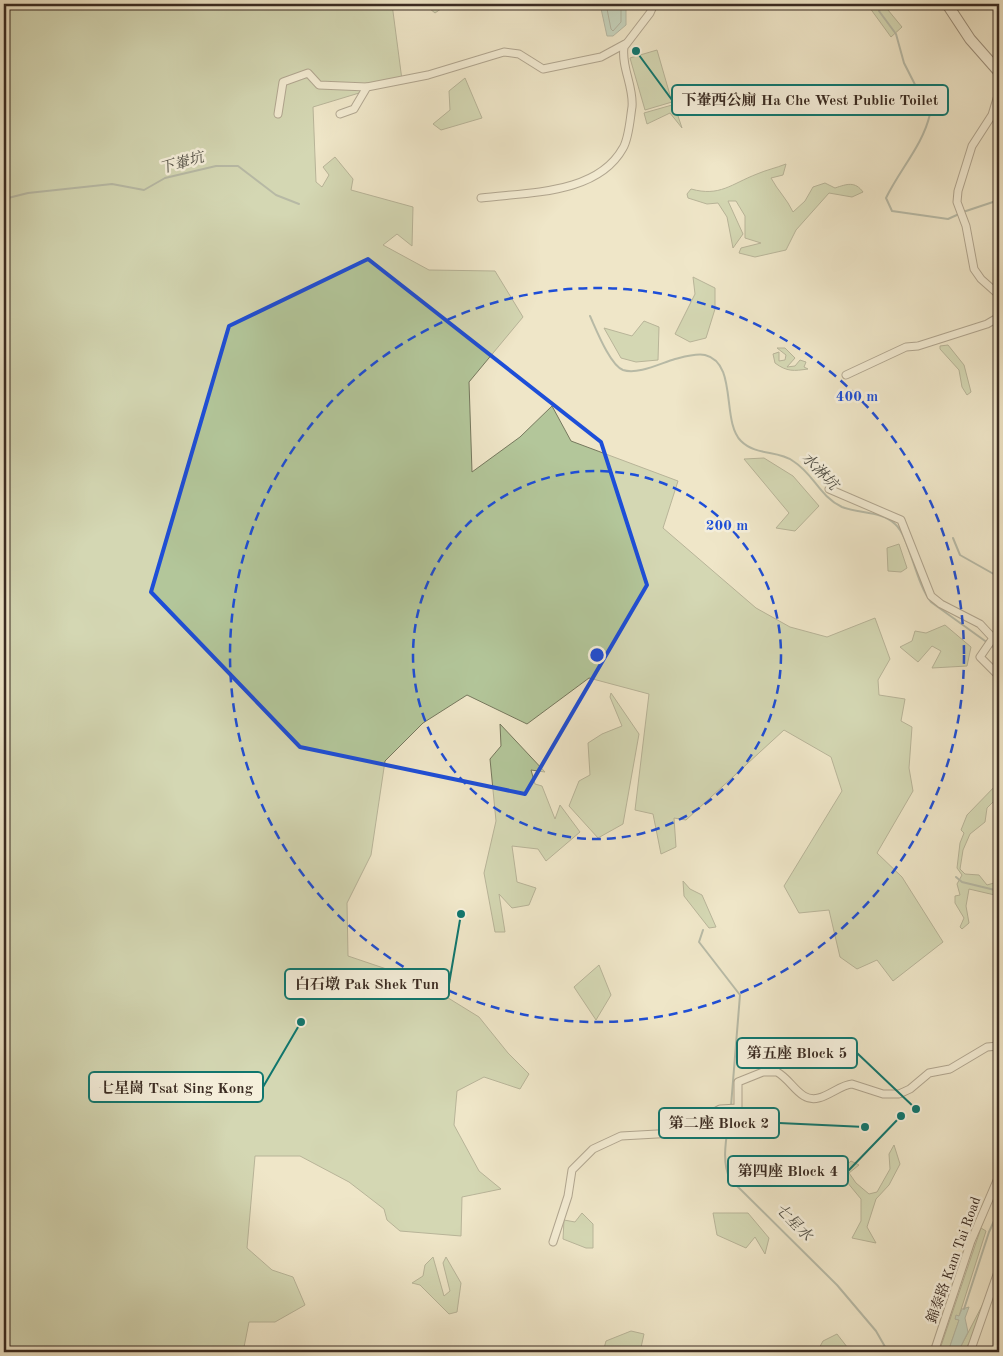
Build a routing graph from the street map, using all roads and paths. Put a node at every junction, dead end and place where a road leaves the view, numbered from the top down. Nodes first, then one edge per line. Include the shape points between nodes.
1 (654, 4) edge
2 (947, 4) edge
3 (625, 44) junction
4 (999, 72) edge
5 (367, 87) junction
6 (999, 92) edge
7 (278, 114) dead end
8 (340, 114) dead end
9 (480, 198) dead end
10 (999, 295) edge
11 (999, 317) edge
12 (846, 374) dead end
13 (829, 489) dead end
14 (999, 676) edge
15 (999, 1046) edge
16 (999, 1176) edge
17 (554, 1242) dead end
18 (999, 1269) edge
19 (934, 1352) edge
20 (970, 1352) edge

1 - 3 street via 650,14
2 - 4 main road via 970,39
3 - 5 street via 601,57 544,69 516,53 500,52 428,75
3 - 9 street via 632,108 626,142 614,160 598,174 575,184
5 - 7 street via 319,85 308,73 283,82
5 - 8 street via 354,109
6 - 10 street via 992,115 972,146 958,191 959,211 974,269
11 - 12 street via 987,324 906,347
13 - 14 street via 901,520 931,596 980,624 993,638 980,657
15 - 17 street via 987,1047 950,1069 929,1073 910,1089 893,1095 852,1084 811,1099 777,1072 763,1072 738,1082 738,1108 726,1108 676,1133 621,1136 593,1148 572,1170
16 - 19 street, 錦泰路 Kam Tai Road via 971,1241
18 - 20 street

